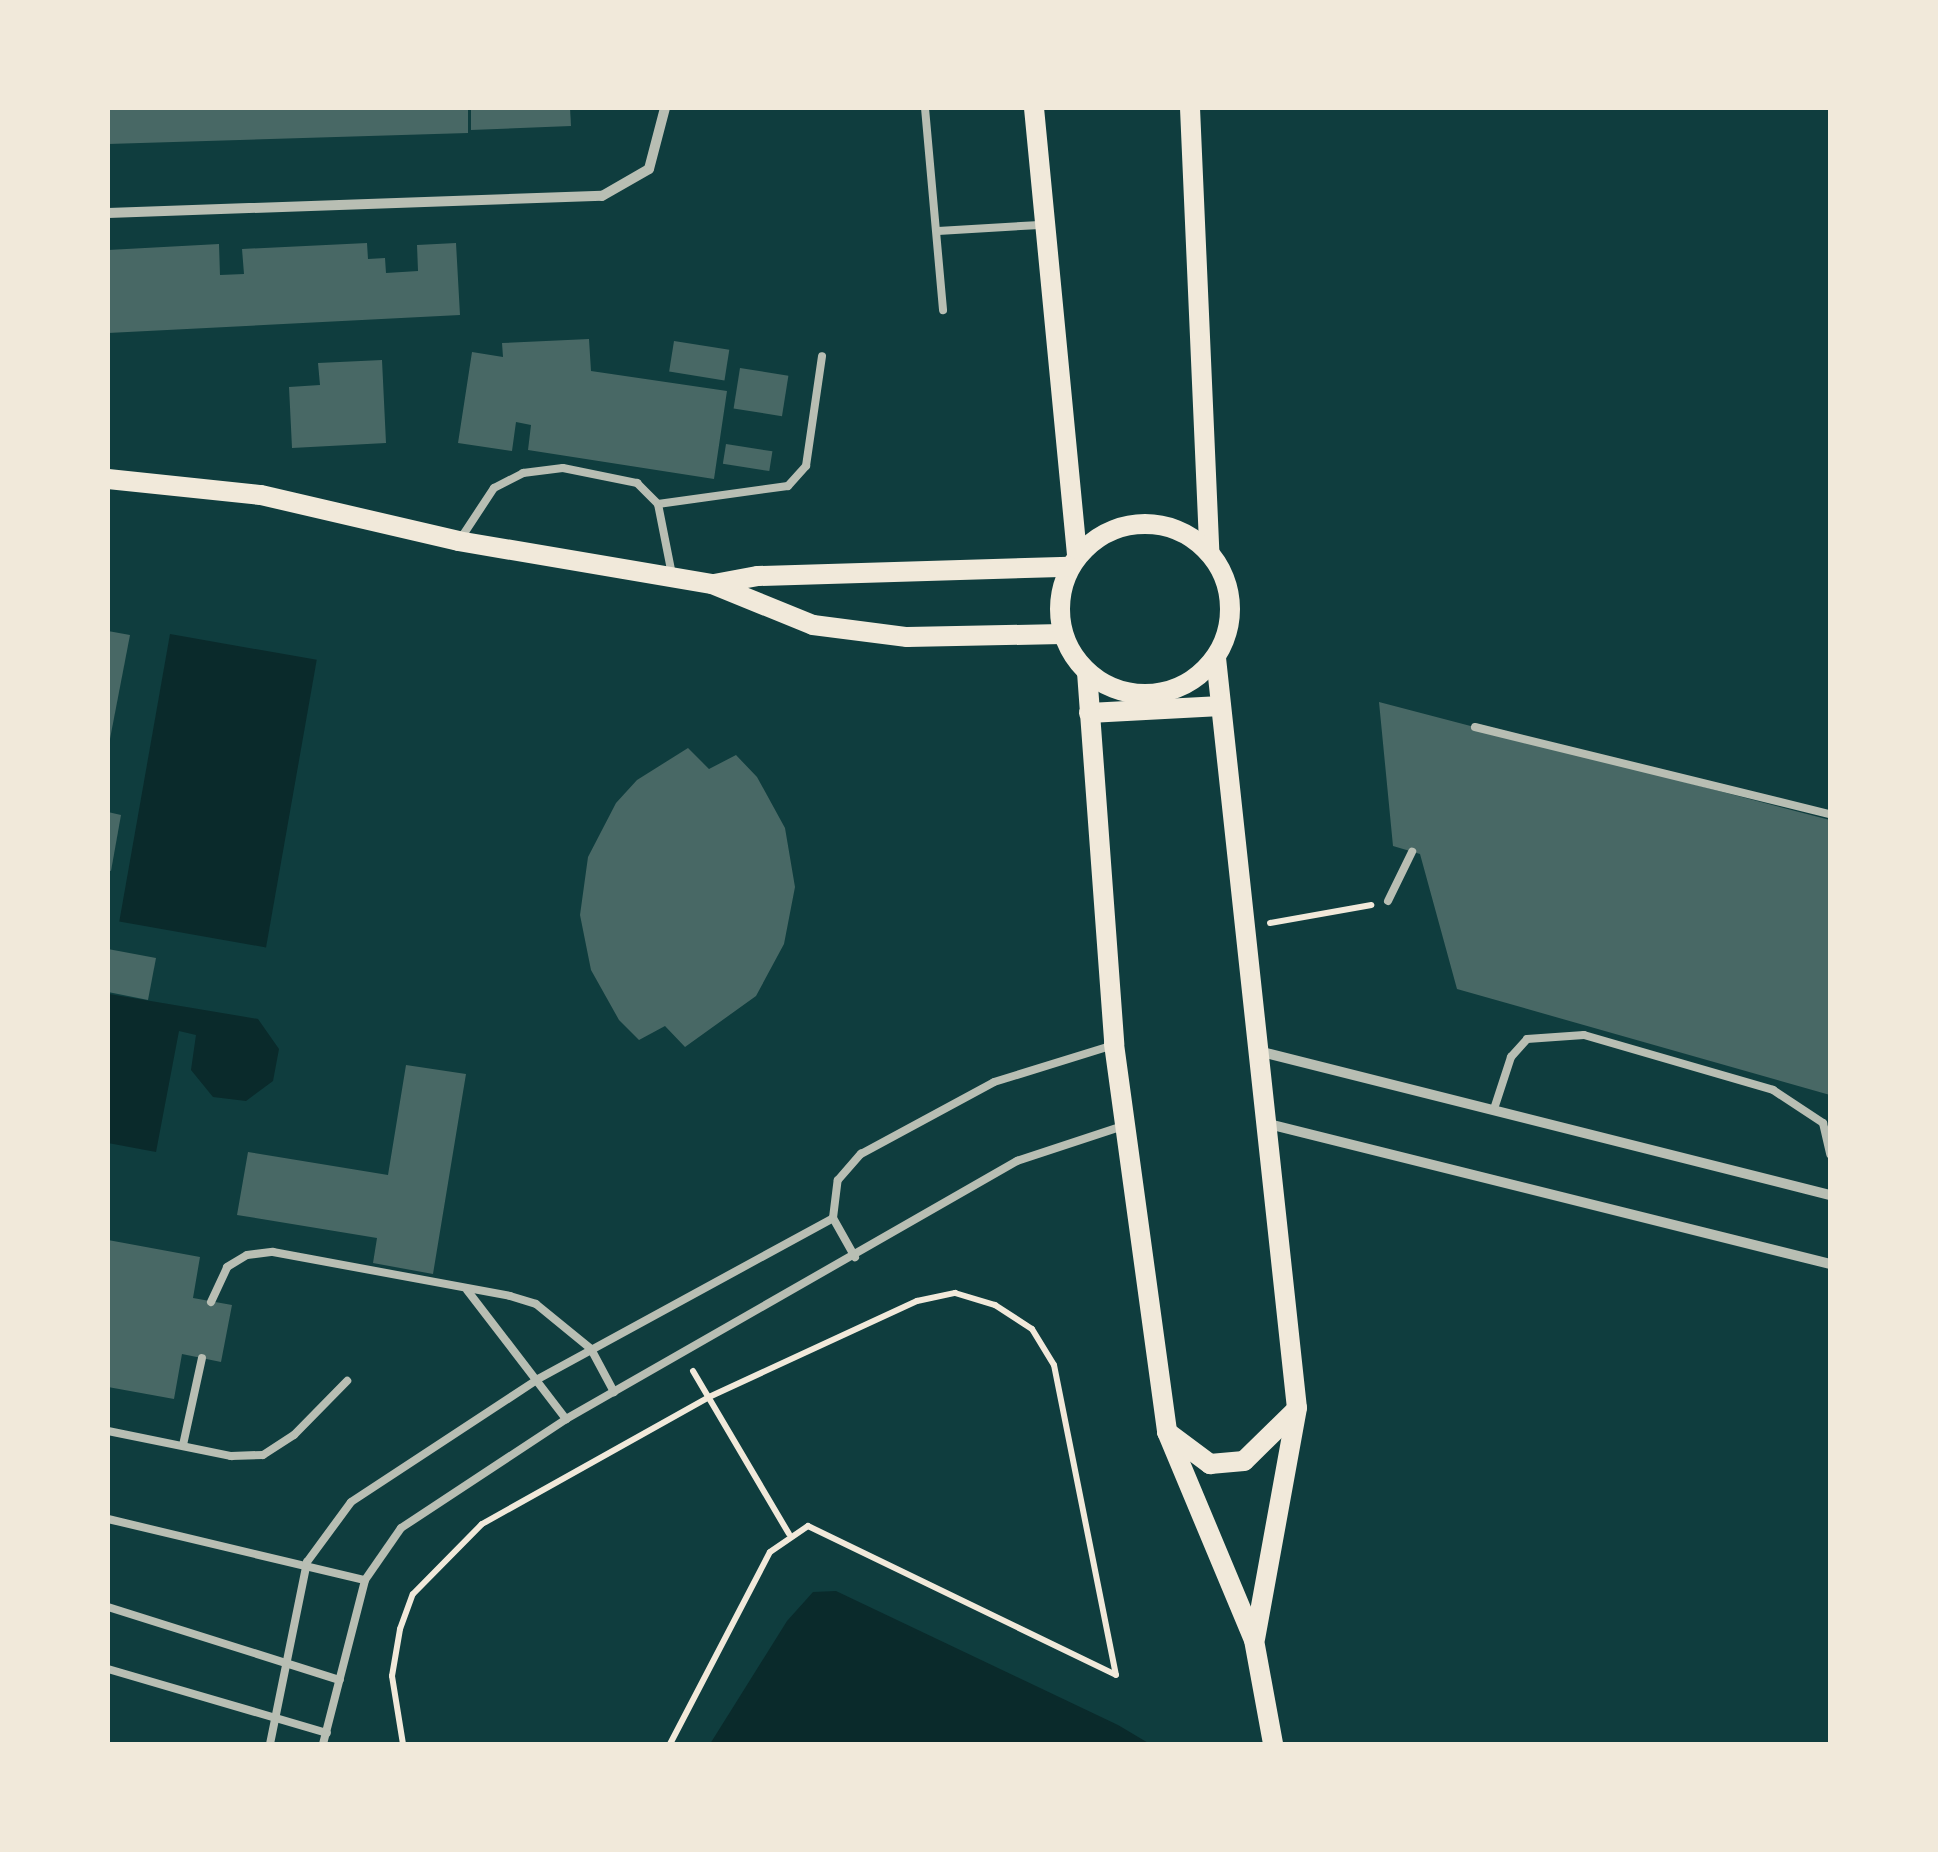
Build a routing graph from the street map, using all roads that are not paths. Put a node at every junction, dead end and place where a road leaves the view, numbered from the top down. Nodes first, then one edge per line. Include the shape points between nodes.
1 (666, 108) edge
2 (925, 108) edge
3 (1034, 108) edge
4 (1190, 108) edge
5 (108, 213) edge
6 (1040, 225) junction
7 (938, 232) junction
8 (943, 310) dead end
9 (822, 356) dead end
10 (108, 480) edge
11 (658, 504) junction
12 (458, 541) junction
13 (1209, 551) junction
14 (1074, 562) junction
15 (672, 577) junction
16 (712, 584) junction
17 (1062, 634) junction
18 (1216, 658) junction
19 (1087, 672) junction
20 (1221, 706) junction
21 (1090, 712) junction
22 (1476, 727) dead end
23 (1830, 814) edge
24 (1412, 852) dead end
25 (1388, 901) road end
26 (1114, 1044) junction
27 (1262, 1052) junction
28 (1494, 1109) junction
29 (1128, 1124) junction
30 (1269, 1124) junction
31 (1830, 1154) edge
32 (1830, 1194) edge
33 (833, 1218) junction
34 (855, 1257) junction
35 (1830, 1264) edge
36 (468, 1290) junction
37 (211, 1302) dead end
38 (591, 1349) junction
39 (202, 1358) dead end
40 (347, 1380) dead end
41 (538, 1380) junction
42 (614, 1392) junction
43 (1297, 1408) junction
44 (566, 1419) junction
45 (108, 1431) edge
46 (1167, 1432) junction
47 (183, 1445) junction
48 (108, 1519) edge
49 (307, 1562) junction
50 (365, 1580) junction
51 (108, 1608) edge
52 (1254, 1640) junction
53 (286, 1664) junction
54 (108, 1669) edge
55 (340, 1680) junction
56 (274, 1722) junction
57 (326, 1733) junction
58 (270, 1744) edge
59 (323, 1744) edge
60 (1273, 1744) edge

1 - 5 street via 649,169 602,196
2 - 7 lane
3 - 6 main road
4 - 13 main road
6 - 7 lane
6 - 14 main road
7 - 8 lane
9 - 11 lane via 806,466 788,486
10 - 12 main road via 261,495
11 - 12 lane via 637,483 563,468 523,473 494,488
11 - 15 lane
12 - 15 main road
13 - 14 main road via 1167,526 1142,523 1107,533
13 - 18 main road via 1222,570 1231,615
14 - 16 main road via 758,576
14 - 17 main road via 1060,600
15 - 16 main road
16 - 17 main road via 813,624 908,637
17 - 19 main road
18 - 19 main road via 1195,679 1139,695
18 - 20 main road
19 - 21 main road
20 - 21 main road
20 - 27 main road
21 - 26 main road
22 - 23 lane
24 - 25 lane
26 - 29 main road
26 - 33 lane via 994,1082 861,1154 838,1180
27 - 28 street
27 - 30 main road
28 - 31 lane via 1511,1057 1527,1038 1584,1035 1773,1090 1823,1123
28 - 32 street
29 - 34 lane via 1017,1161
29 - 46 main road
30 - 35 street
30 - 43 main road
33 - 34 lane
33 - 38 lane
34 - 42 lane
36 - 37 lane via 273,1252 247,1254 226,1267
36 - 38 lane via 536,1304
36 - 41 lane
38 - 41 lane
38 - 42 lane
39 - 47 lane
40 - 47 lane via 294,1435 263,1455
41 - 44 lane
41 - 49 lane via 351,1502
42 - 44 lane
43 - 46 main road via 1244,1461 1210,1464
43 - 52 main road
44 - 50 lane via 401,1528
45 - 47 lane
46 - 52 main road
48 - 49 lane
49 - 50 lane
49 - 53 lane
50 - 55 lane
51 - 53 lane
52 - 60 main road
53 - 55 lane
53 - 56 lane
54 - 56 lane
55 - 57 lane
56 - 57 lane
56 - 58 lane
57 - 59 lane

